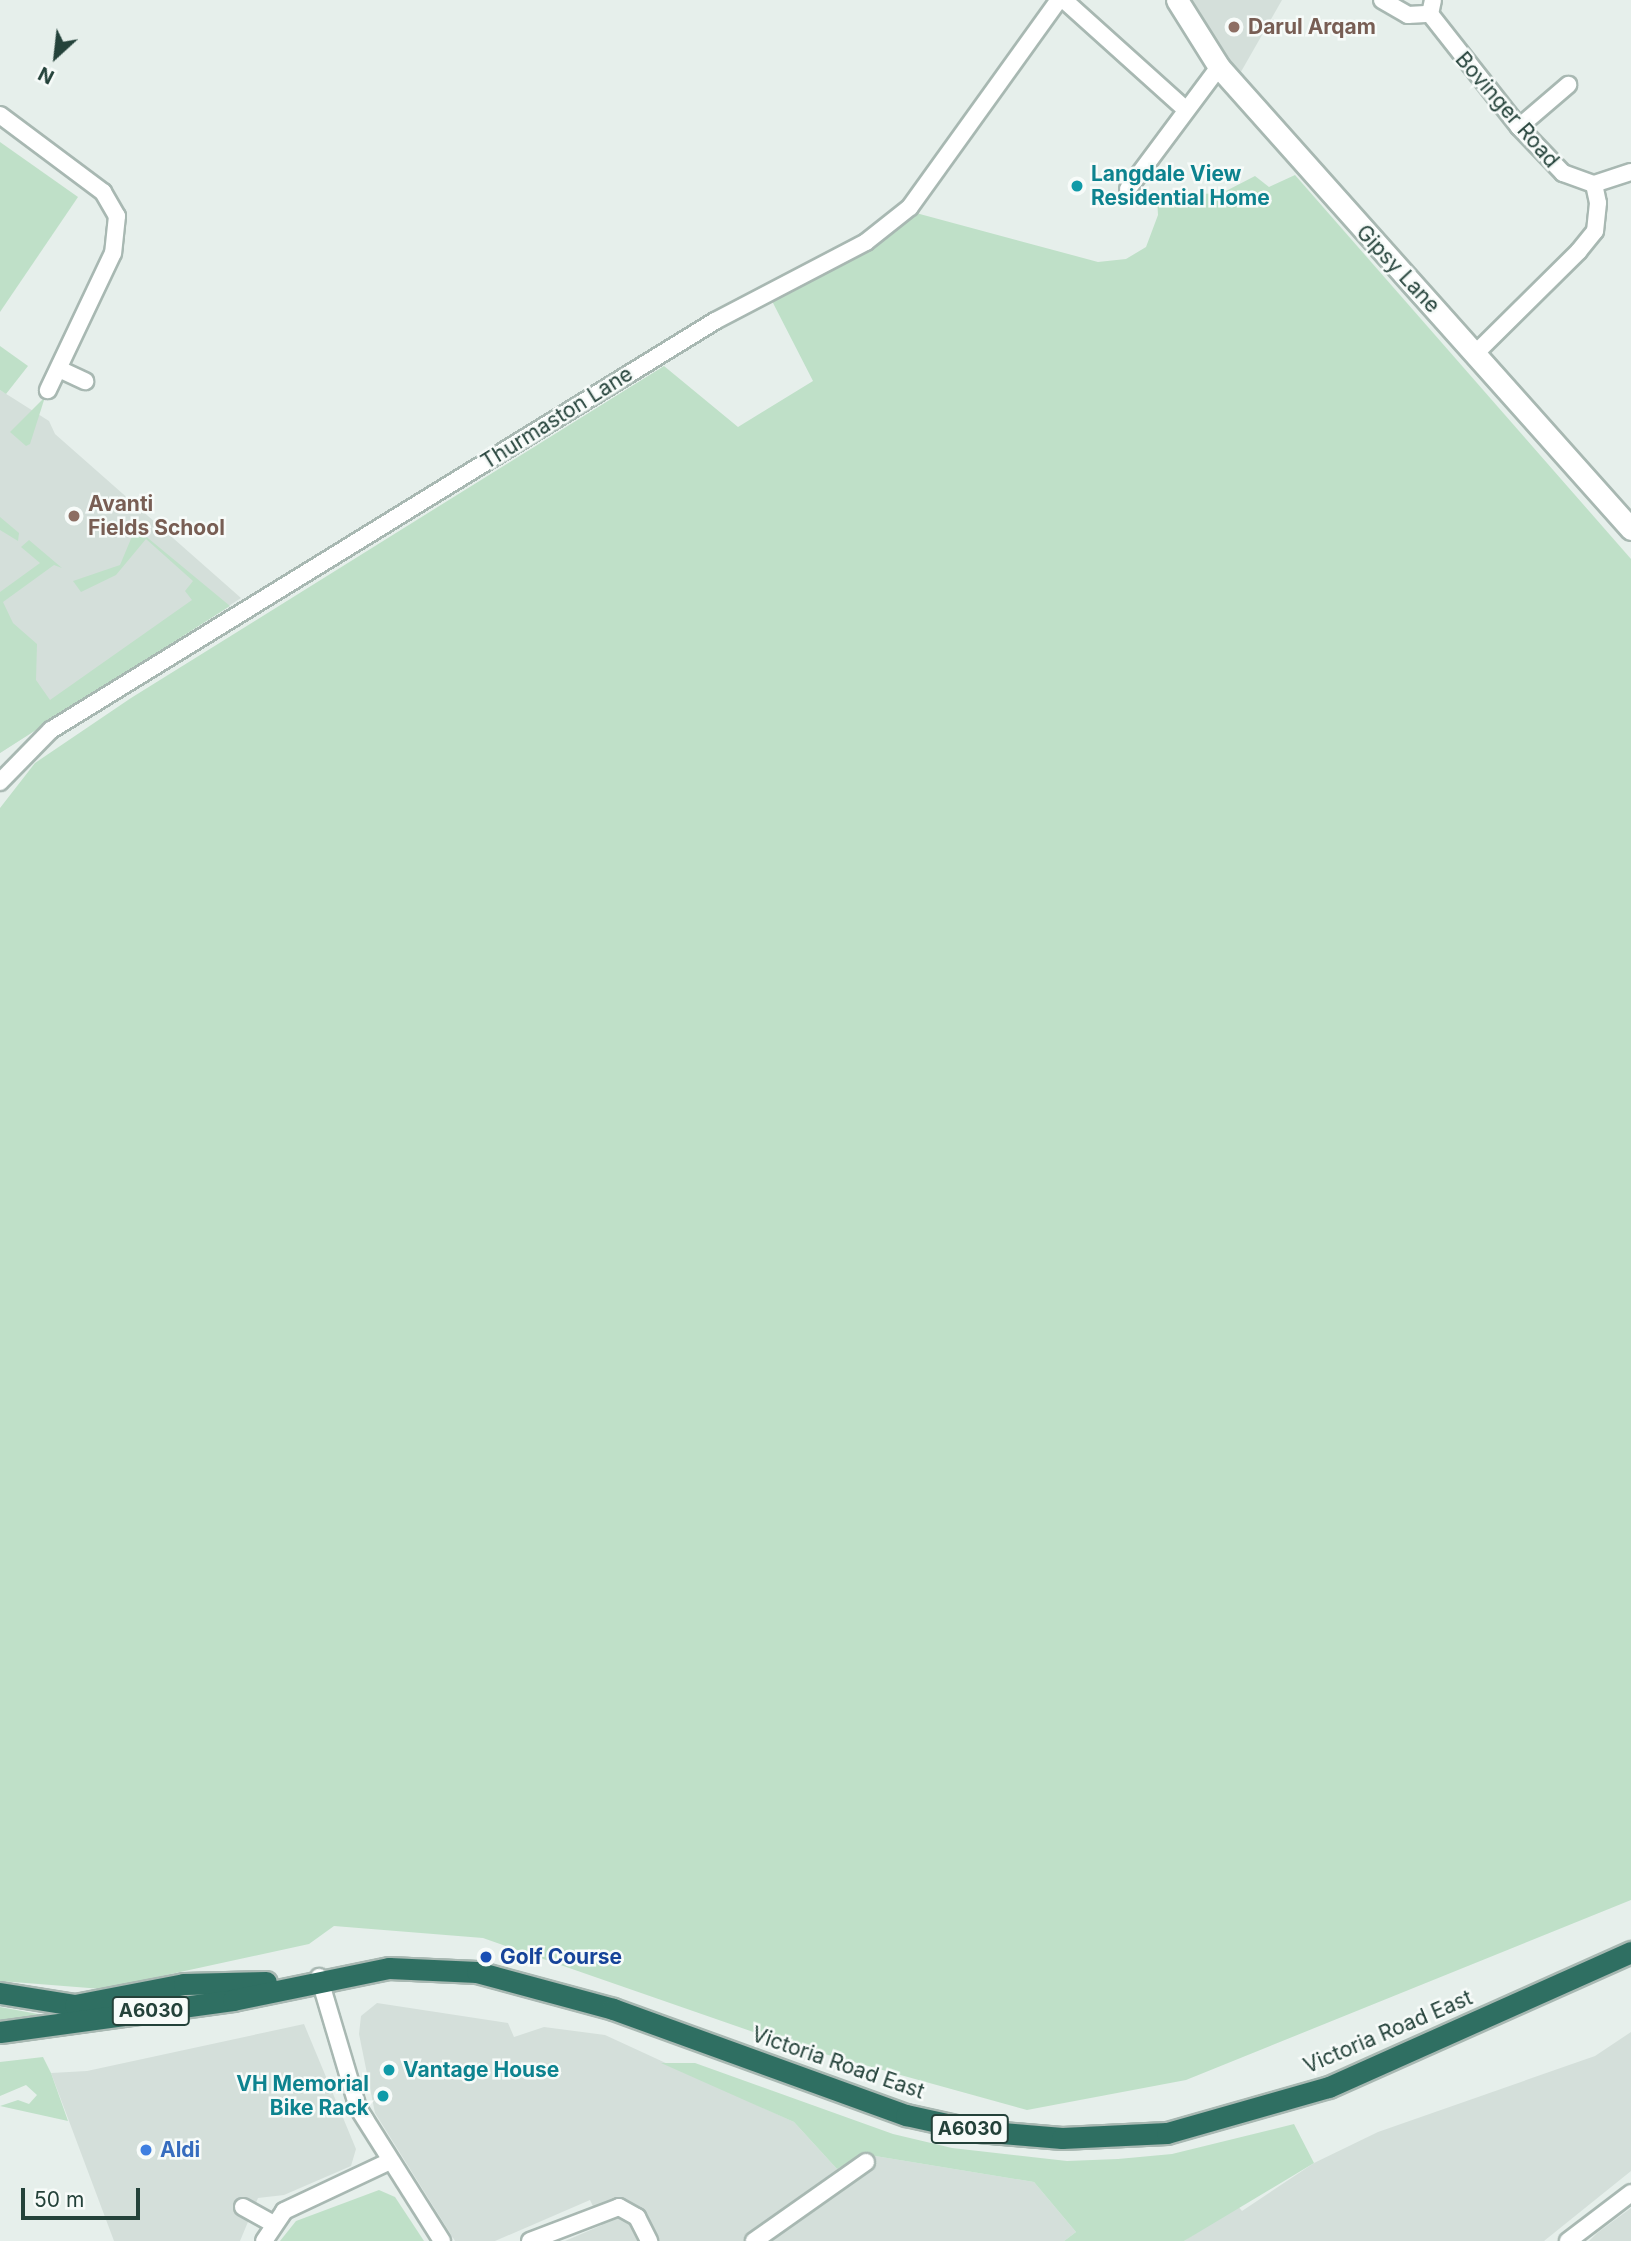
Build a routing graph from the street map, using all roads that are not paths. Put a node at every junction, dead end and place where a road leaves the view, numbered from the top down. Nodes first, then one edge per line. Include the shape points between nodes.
1 (1059, 0) edge
2 (1064, 0) edge
3 (1177, 0) edge
4 (1382, 0) edge
5 (1432, 7) edge
6 (1219, 67) junction
7 (1568, 85) dead end
8 (1185, 109) junction
9 (0, 115) edge
10 (1519, 127) junction
11 (1631, 172) edge
12 (1594, 184) junction
13 (1128, 189) dead end
14 (1476, 352) junction
15 (59, 369) junction
16 (85, 381) dead end
17 (48, 390) dead end
18 (1631, 529) edge
19 (0, 782) edge
20 (1631, 1952) edge
21 (310, 1979) junction
22 (0, 1993) edge
23 (0, 2032) edge
24 (388, 2162) junction
25 (866, 2162) dead end
26 (1631, 2193) edge
27 (243, 2207) dead end
28 (274, 2224) junction
29 (264, 2241) edge
30 (442, 2241) edge
31 (530, 2241) edge
32 (649, 2241) edge
33 (754, 2241) edge
34 (1568, 2241) edge

1 - 19 street, Thurmaston Lane via 910,207 866,242 715,321 51,730
2 - 8 street
3 - 6 street, Gipsy Lane
4 - 5 street, Bovinger Road via 1400,13
5 - 10 street, Bovinger Road
6 - 8 street
6 - 14 street, Gipsy Lane
7 - 10 street
8 - 13 street
9 - 15 street via 103,192 117,216 113,253
10 - 12 street, Bovinger Road via 1563,173
11 - 12 street
12 - 14 street via 1595,231
14 - 18 street, Gipsy Lane
15 - 16 street
15 - 17 street
20 - 21 highway, Victoria Road East / A6030 via 1329,2087 1167,2133 1062,2138 978,2131 906,2115 614,2010 477,1972 389,1968
21 - 22 highway, Victoria Road East / A6030 via 184,1984 75,2005
21 - 23 highway, Victoria Road East / A6030 via 233,2000
21 - 24 street via 342,2067
24 - 28 street via 299,2203
24 - 30 street
25 - 33 street
26 - 34 street
27 - 28 street
28 - 29 street
31 - 32 street via 619,2207 637,2217

